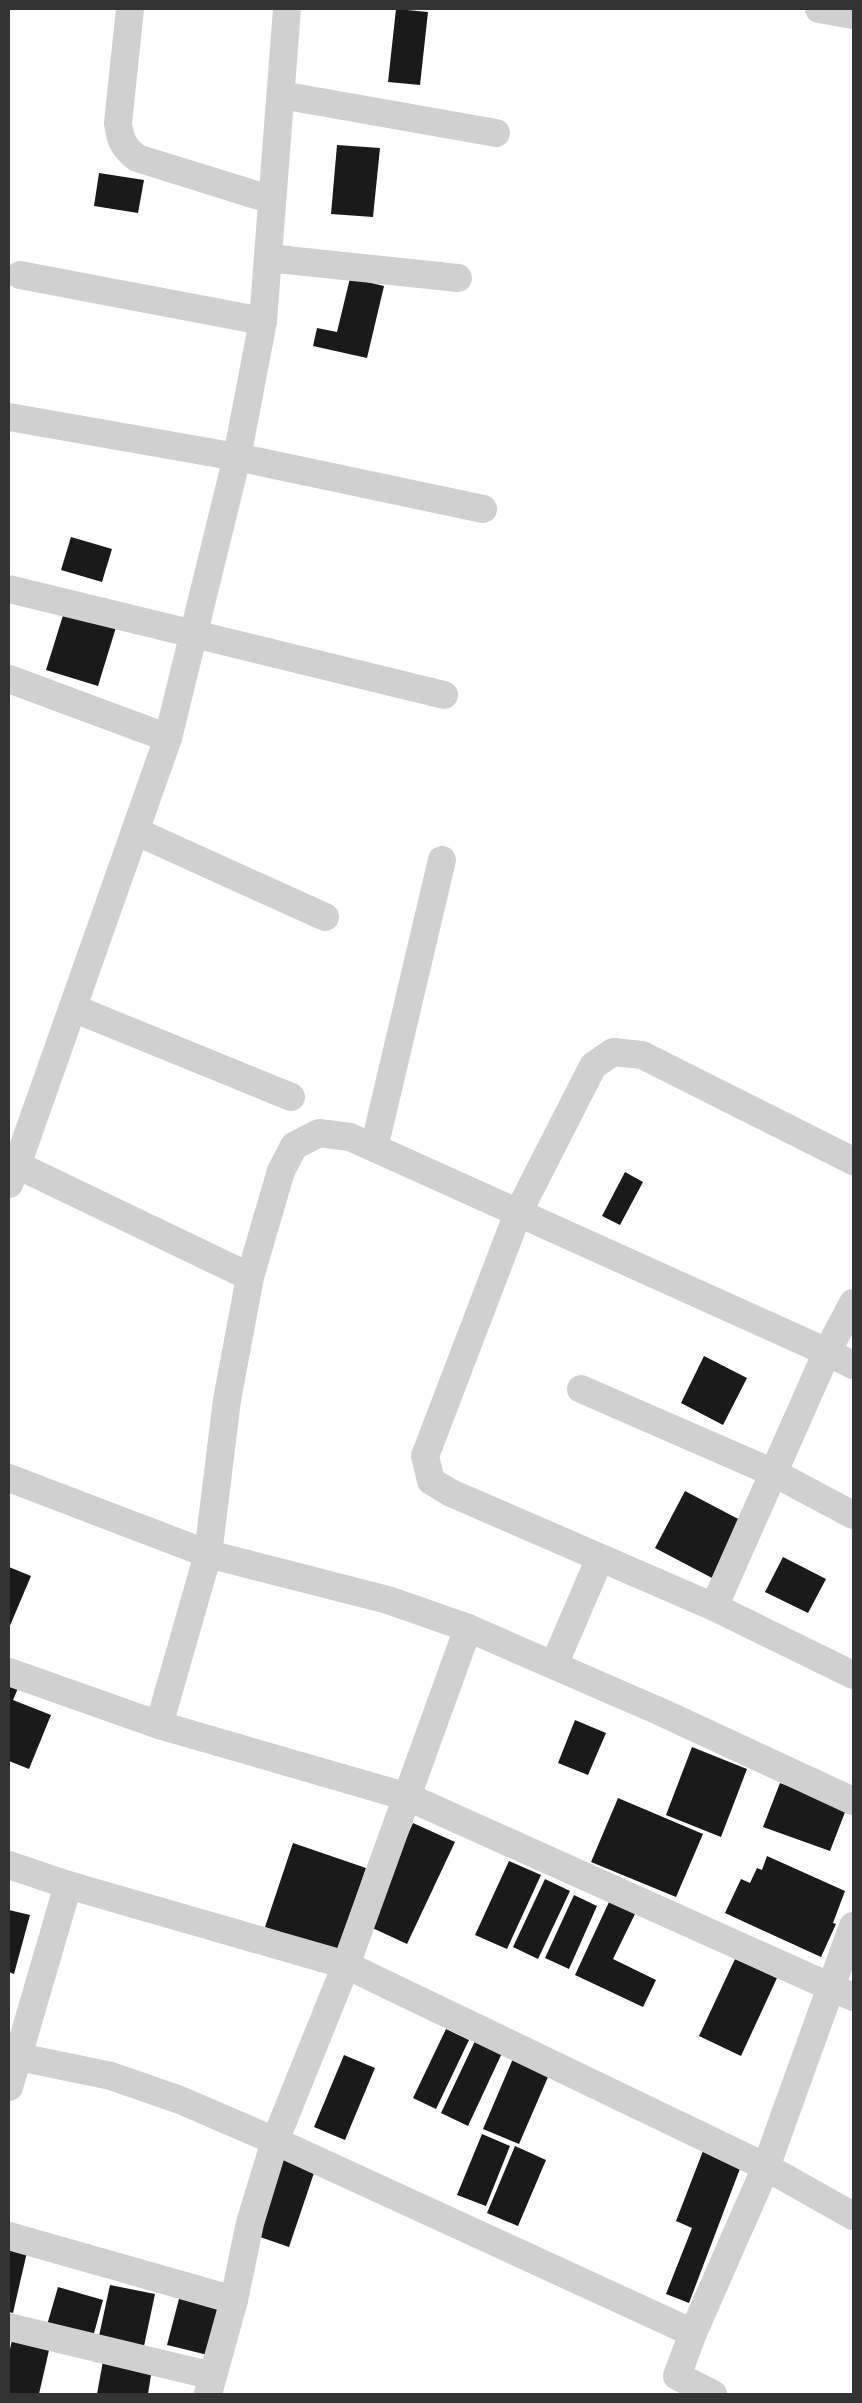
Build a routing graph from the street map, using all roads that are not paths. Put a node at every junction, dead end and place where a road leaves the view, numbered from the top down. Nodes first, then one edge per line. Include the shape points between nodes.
1 (130, 9) edge
2 (287, 9) edge
3 (819, 9) edge
4 (853, 15) edge
5 (280, 95) junction
6 (496, 133) dead end
7 (272, 200) junction
8 (268, 258) junction
9 (20, 275) dead end
10 (458, 278) dead end
11 (263, 321) junction
12 (9, 416) edge
13 (237, 457) junction
14 (483, 509) dead end
15 (9, 589) edge
16 (195, 635) junction
17 (9, 679) edge
18 (444, 695) dead end
19 (168, 738) junction
20 (135, 831) junction
21 (442, 860) dead end
22 (325, 918) dead end
23 (73, 1008) junction
24 (291, 1097) dead end
25 (374, 1148) junction
26 (853, 1161) edge
27 (13, 1175) edge
28 (518, 1213) junction
29 (250, 1277) junction
30 (853, 1303) edge
31 (827, 1352) junction
32 (853, 1365) edge
33 (581, 1389) dead end
34 (774, 1473) junction
35 (9, 1478) edge
36 (853, 1515) edge
37 (208, 1554) junction
38 (600, 1558) junction
39 (714, 1607) junction
40 (468, 1628) junction
41 (554, 1665) junction
42 (9, 1672) edge
43 (853, 1675) edge
44 (160, 1725) junction
45 (408, 1797) junction
46 (853, 1801) edge
47 (9, 1865) edge
48 (68, 1885) junction
49 (853, 1926) edge
50 (346, 1965) junction
51 (842, 1992) edge
52 (19, 2057) junction
53 (9, 2087) edge
54 (275, 2141) junction
55 (766, 2167) junction
56 (853, 2216) edge
57 (9, 2236) edge
58 (234, 2300) junction
59 (9, 2327) edge
60 (693, 2333) junction
61 (211, 2385) edge
62 (675, 2385) edge
63 (713, 2394) edge

1 - 7 street via 118,123 119,136 125,148 136,158
2 - 5 street
3 - 4 street
5 - 6 street
5 - 7 street
7 - 8 street
8 - 10 street
8 - 11 street
9 - 11 street
11 - 13 street
12 - 13 street
13 - 14 street
13 - 16 street
15 - 16 street
16 - 18 street
16 - 19 street
17 - 19 street
19 - 20 street
20 - 22 street
20 - 23 street
21 - 25 street
23 - 24 street
23 - 27 street
25 - 28 street
25 - 29 street via 350,1138 318,1133 294,1146 281,1171
26 - 28 street via 642,1055 613,1052 593,1066
27 - 29 street
28 - 31 street
28 - 38 street via 425,1456 431,1481 451,1493
29 - 37 street via 227,1400
30 - 31 street
31 - 32 street
31 - 34 street
33 - 34 street
34 - 36 street
34 - 39 street
35 - 37 street
37 - 40 street via 388,1600
37 - 44 street
38 - 39 street
38 - 41 street
39 - 43 street
40 - 41 street
40 - 45 street
41 - 46 street
42 - 44 street
44 - 45 street
45 - 50 street
45 - 51 street
47 - 48 street
48 - 50 street
48 - 52 street
49 - 51 street
50 - 54 street
50 - 55 street
51 - 55 street
52 - 53 street
52 - 54 street via 111,2076 180,2100
54 - 58 street via 250,2223
54 - 60 street
55 - 56 street
55 - 60 street
57 - 58 street
58 - 61 street
59 - 61 street
60 - 62 street
62 - 63 street

